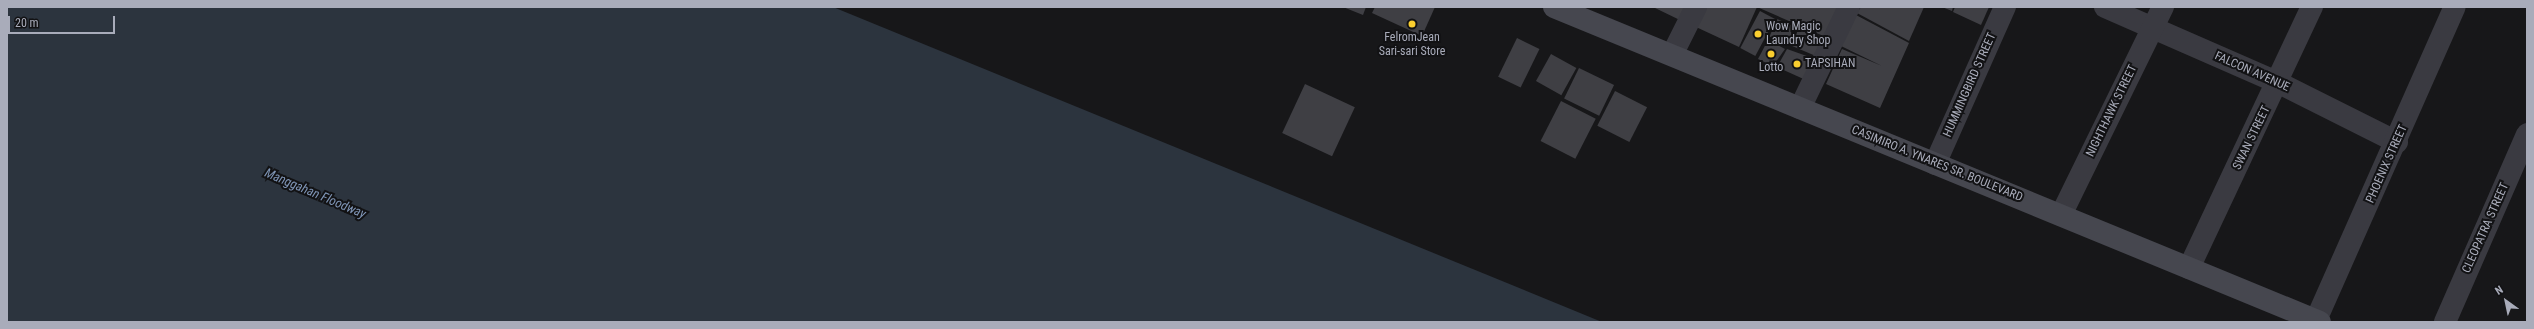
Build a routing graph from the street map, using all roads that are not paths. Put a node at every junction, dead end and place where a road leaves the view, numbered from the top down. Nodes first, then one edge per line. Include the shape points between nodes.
1 (1554, 7) edge
2 (1696, 7) edge
3 (1849, 7) edge
4 (2005, 7) edge
5 (2105, 7) edge
6 (2163, 7) edge
7 (2312, 7) edge
8 (2455, 7) edge
9 (2153, 28) junction
10 (1672, 55) junction
11 (2279, 83) junction
12 (1800, 108) junction
13 (2527, 134) edge
14 (2397, 142) junction
15 (1935, 164) junction
16 (2061, 215) junction
17 (2189, 268) junction
18 (2318, 321) edge
19 (2445, 322) edge

1 - 10 main road, CASIMIRO A. YNARES SR. BOULEVARD
2 - 10 street
3 - 12 street
4 - 15 street, HUMMINGBIRD STREET
5 - 9 street, FALCON AVENUE
6 - 9 street, NIGHTHAWK STREET
7 - 11 street, SWAN STREET
8 - 14 street, PHOENIX STREET
9 - 11 street, FALCON AVENUE
9 - 16 street, NIGHTHAWK STREET
10 - 12 main road, CASIMIRO A. YNARES SR. BOULEVARD
11 - 14 street, FALCON AVENUE
11 - 17 street, SWAN STREET
12 - 15 main road, CASIMIRO A. YNARES SR. BOULEVARD
13 - 19 street, CLEOPATRA STREET
14 - 18 street, PHOENIX STREET
15 - 16 main road, CASIMIRO A. YNARES SR. BOULEVARD
16 - 17 main road, CASIMIRO A. YNARES SR. BOULEVARD
17 - 18 main road, CASIMIRO A. YNARES SR. BOULEVARD

